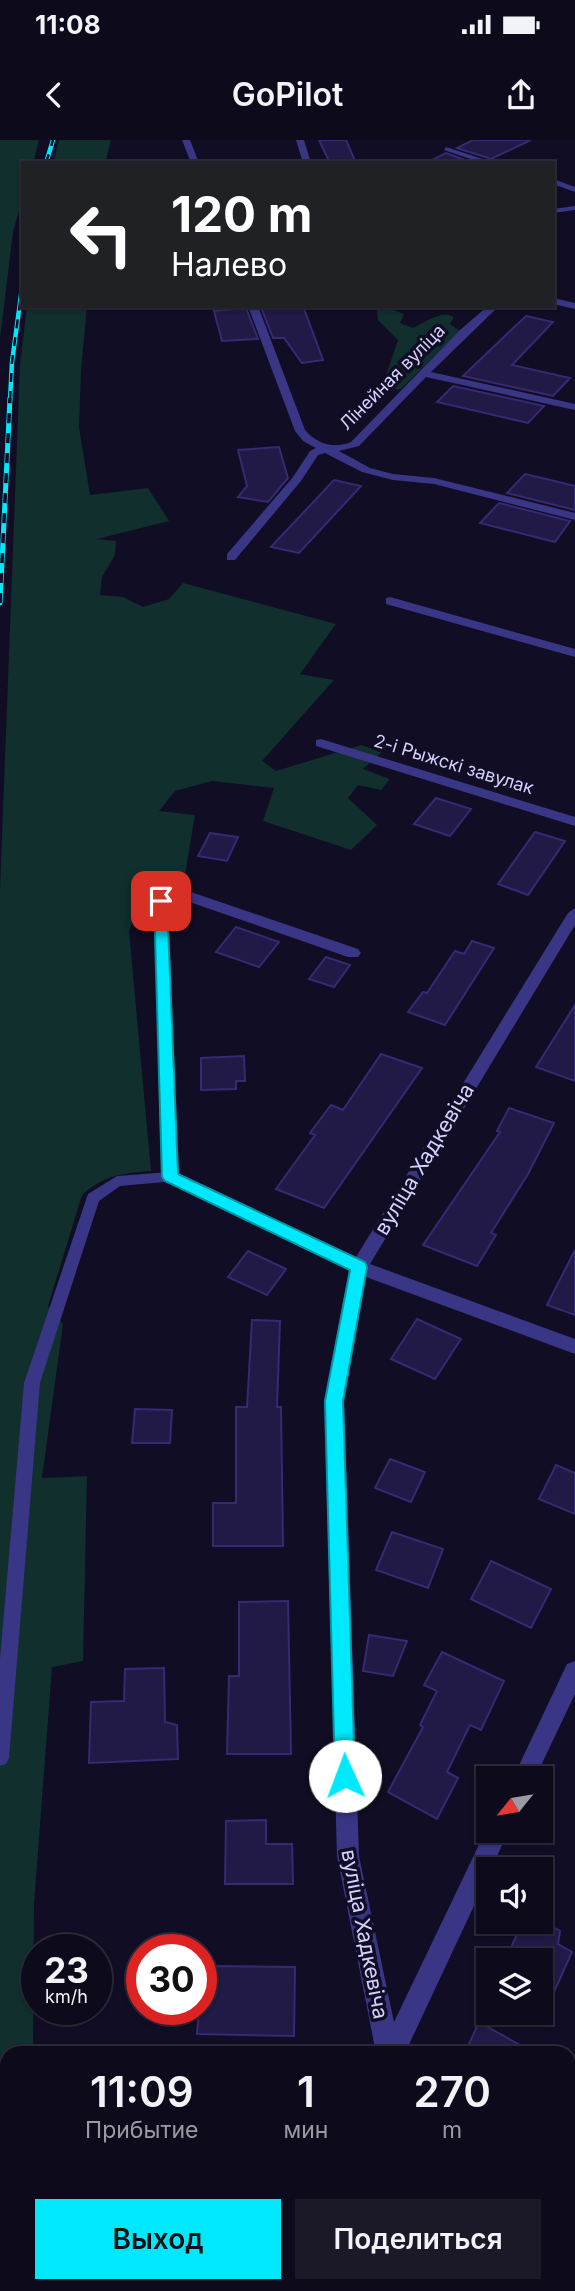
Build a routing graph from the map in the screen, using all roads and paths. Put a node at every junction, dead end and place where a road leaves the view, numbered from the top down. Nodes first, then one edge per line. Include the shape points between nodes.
1 (187, 140) edge
2 (300, 140) edge
3 (446, 149) dead end
4 (194, 161) edge
5 (306, 161) edge
6 (484, 161) edge
7 (555, 182) edge
8 (575, 190) edge
9 (575, 208) edge
10 (555, 211) edge
11 (555, 301) edge
12 (575, 306) edge
13 (254, 308) edge
14 (492, 308) edge
15 (425, 374) junction
16 (575, 407) edge
17 (326, 448) junction
18 (575, 517) edge
19 (231, 557) dead end
20 (390, 601) dead end
21 (575, 653) edge
22 (321, 743) dead end
23 (575, 822) edge
24 (575, 913) edge
25 (353, 953) dead end
26 (170, 1177) junction
27 (359, 1267) junction
28 (575, 1347) edge
29 (575, 1671) edge
30 (0, 1758) edge
31 (530, 1766) edge
32 (492, 1843) edge
33 (389, 2046) edge
34 (393, 2046) edge

1 - 4 street
2 - 5 street
3 - 6 lane
7 - 8 lane
9 - 10 lane
11 - 12 street
13 - 17 street via 300,431
14 - 15 street, Лінейная вуліца
15 - 16 street
15 - 17 street, Лінейная вуліца via 355,444
17 - 18 street via 366,470 434,481
17 - 19 street, Лінейная вуліца via 314,453
20 - 21 street
22 - 23 street, 2-і Рыжскі завулак
24 - 27 street, вуліца Хадкевіча
25 - 26 street via 183,894 170,892 161,901
26 - 27 street
26 - 30 lane via 117,1181 93,1198 32,1383
27 - 28 street
27 - 33 street, вуліца Хадкевіча via 334,1401 348,1856
29 - 31 street
32 - 34 street

